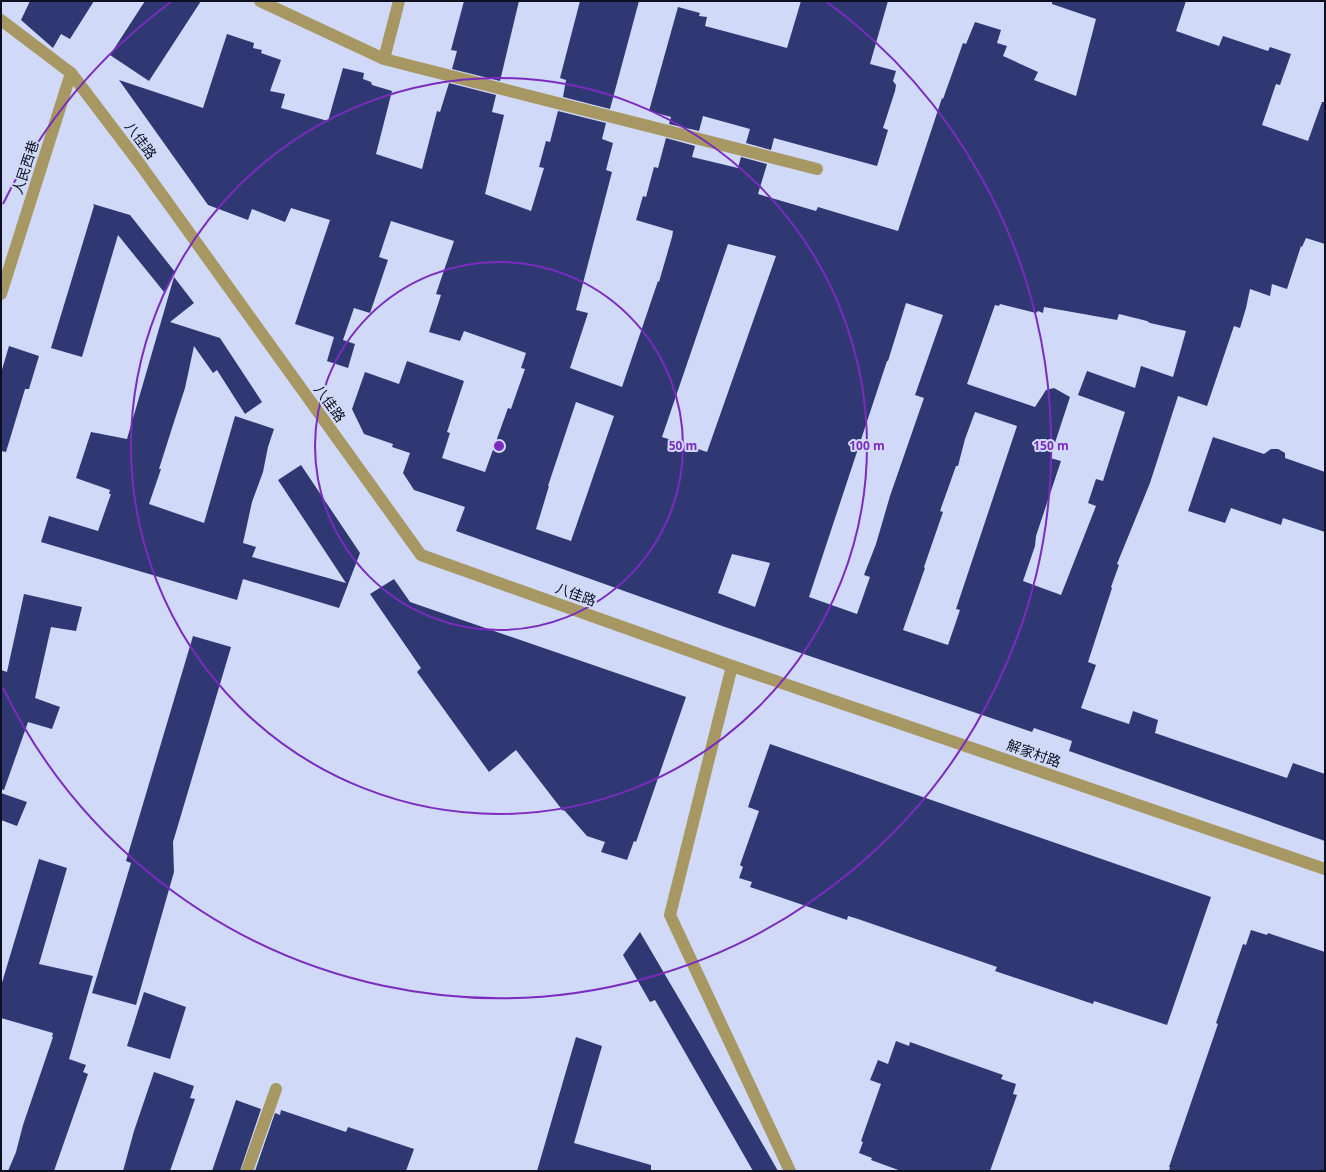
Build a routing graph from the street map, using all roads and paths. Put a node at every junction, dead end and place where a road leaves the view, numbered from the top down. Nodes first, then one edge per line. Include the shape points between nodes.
1 (260, 1) edge
2 (399, 1) edge
3 (1, 20) edge
4 (384, 59) junction
5 (71, 73) junction
6 (817, 169) dead end
7 (1, 294) edge
8 (732, 666) junction
9 (1325, 869) edge
10 (276, 1089) dead end
11 (247, 1171) edge
12 (790, 1171) edge

1 - 4 street
2 - 4 street
3 - 5 street, 八佳路
4 - 6 street
5 - 7 street, 人民西巷
5 - 8 street, 八佳路 via 137,160 421,555
8 - 9 street, 解家村路
8 - 12 street via 670,915
10 - 11 street

